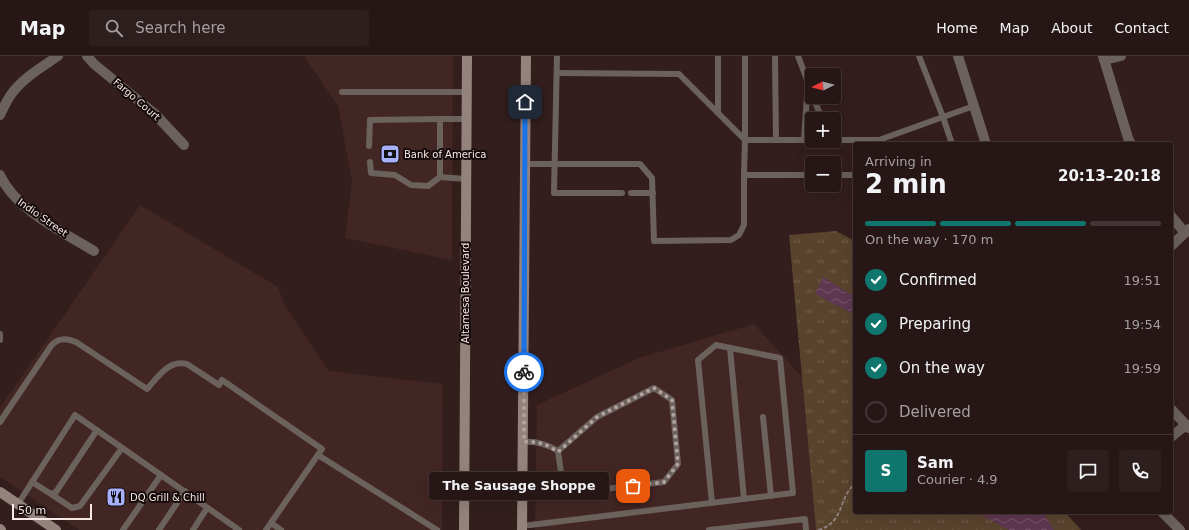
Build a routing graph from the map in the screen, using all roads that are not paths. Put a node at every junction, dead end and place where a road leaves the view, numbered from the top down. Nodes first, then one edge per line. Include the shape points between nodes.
1 (58, 56) edge
2 (87, 56) edge
3 (467, 56) edge
4 (526, 56) edge
5 (557, 56) edge
6 (718, 56) edge
7 (745, 56) edge
8 (775, 56) edge
9 (798, 56) edge
10 (919, 56) edge
11 (958, 56) edge
12 (1121, 56) edge
13 (1104, 58) edge
14 (557, 73) junction
15 (805, 74) edge
16 (342, 92) dead end
17 (467, 92) junction
18 (806, 104) edge
19 (974, 106) junction
20 (718, 113) junction
21 (0, 115) edge
22 (943, 118) junction
23 (440, 119) junction
24 (466, 119) junction
25 (745, 140) junction
26 (776, 140) junction
27 (804, 140) joint
28 (841, 140) edge
29 (951, 142) edge
30 (985, 142) edge
31 (1130, 142) edge
32 (184, 145) dead end
33 (369, 146) dead end
34 (370, 162) dead end
35 (525, 164) junction
36 (555, 164) junction
37 (0, 175) edge
38 (744, 175) junction
39 (805, 175) edge
40 (841, 175) edge
41 (853, 175) edge
42 (440, 178) junction
43 (466, 179) junction
44 (622, 193) dead end
45 (631, 193) dead end
46 (653, 193) junction
47 (1173, 218) edge
48 (1187, 231) edge
49 (1173, 244) edge
50 (94, 251) dead end
51 (0, 334) edge
52 (0, 340) edge
53 (730, 348) junction
54 (1173, 411) edge
55 (763, 417) dead end
56 (0, 422) edge
57 (1187, 426) edge
58 (96, 430) junction
59 (1173, 436) edge
60 (524, 442) junction
61 (122, 448) junction
62 (558, 452) junction
63 (318, 455) junction
64 (161, 475) junction
65 (32, 482) junction
66 (185, 491) junction
67 (0, 492) edge
68 (54, 493) junction
69 (771, 496) junction
70 (744, 499) junction
71 (712, 503) junction
72 (18, 504) junction
73 (207, 508) junction
74 (1164, 514) edge
75 (778, 522) junction
76 (271, 523) junction
77 (231, 528) edge
78 (522, 528) edge
79 (748, 528) edge
80 (56, 530) edge
81 (123, 530) edge
82 (158, 530) edge
83 (193, 530) edge
84 (239, 530) edge
85 (266, 530) edge
86 (281, 530) edge
87 (437, 530) edge
88 (464, 530) edge
89 (709, 530) edge
90 (779, 530) edge
91 (806, 530) edge
92 (1180, 530) edge

1 - 21 street via 24,81 11,95
2 - 32 street, Fargo Court via 155,114
3 - 17 main road, Altamesa Boulevard
4 - 35 main road
5 - 14 lane
6 - 20 lane
7 - 25 lane
8 - 26 lane
9 - 15 lane
10 - 22 lane
11 - 19 street
12 - 13 street
13 - 31 street
14 - 20 lane via 679,74
14 - 36 lane
16 - 17 lane
17 - 24 main road, Altamesa Boulevard
18 - 27 lane
19 - 22 lane
19 - 30 street
20 - 25 lane
22 - 28 lane via 879,140
22 - 29 lane
23 - 24 lane
23 - 33 lane via 370,120
23 - 42 lane
24 - 43 main road, Altamesa Boulevard
25 - 26 lane
25 - 38 lane
26 - 27 lane
34 - 42 lane via 371,173 395,175 411,185 428,186
35 - 36 lane
35 - 60 main road
36 - 44 lane via 554,193
36 - 46 lane via 640,164 652,178
37 - 50 street, Indio Street via 14,197 34,213
38 - 39 lane
38 - 46 lane via 744,225 739,235 731,240 654,241
40 - 41 lane
42 - 43 lane
43 - 88 main road, Altamesa Boulevard
45 - 46 lane
47 - 48 street
48 - 49 street
51 - 52 lane
53 - 69 lane via 780,358 794,493
53 - 70 lane
53 - 71 lane via 716,345 698,360
54 - 57 street
55 - 69 lane
56 - 63 lane via 54,342 71,340 147,389 166,367 182,362 219,385 222,380 322,449
57 - 59 street
58 - 61 lane
58 - 65 lane via 75,415
58 - 68 lane
60 - 62 lane via 534,441 551,446
60 - 78 main road
61 - 64 lane
61 - 68 lane via 80,506 72,508
62 - 62 lane via 563,487 570,494 664,482 678,464 672,400 654,388 597,417
63 - 76 lane
63 - 87 lane
64 - 66 lane
64 - 81 lane
65 - 68 lane
65 - 72 lane
66 - 73 lane
66 - 82 lane
67 - 72 main road
69 - 70 lane
70 - 71 lane
71 - 78 lane
72 - 80 main road
73 - 77 lane
73 - 83 lane
74 - 92 street
75 - 79 lane
75 - 90 lane
75 - 91 lane via 805,519
76 - 85 lane
76 - 86 lane
77 - 84 lane
79 - 89 lane

